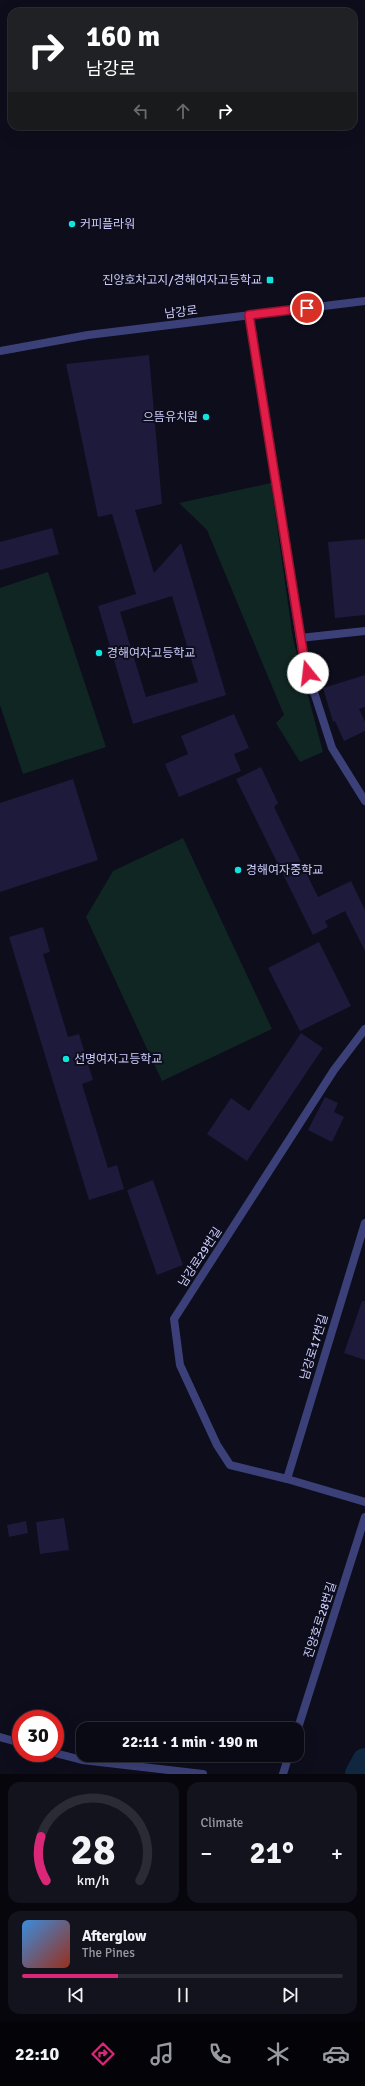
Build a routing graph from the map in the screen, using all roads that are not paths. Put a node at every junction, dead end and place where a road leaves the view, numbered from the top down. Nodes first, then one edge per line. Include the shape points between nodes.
1 (365, 301) edge
2 (249, 315) junction
3 (0, 351) edge
4 (365, 631) edge
5 (300, 638) junction
6 (365, 801) edge
7 (365, 1029) edge
8 (365, 1223) edge
9 (287, 1478) junction
10 (365, 1502) edge
11 (365, 1517) edge
12 (300, 1722) edge
13 (0, 1737) edge
14 (12, 1740) edge
15 (64, 1755) edge
16 (288, 1762) edge
17 (203, 1774) edge
18 (284, 1774) edge

1 - 2 street, 남강로
2 - 3 street, 남강로 via 88,335
2 - 5 street
4 - 5 street
5 - 6 street via 332,748
7 - 9 street, 남강로29번길 via 334,1070 174,1320 180,1365 217,1445 230,1465
8 - 9 street, 남강로17번길
9 - 10 street
11 - 12 street, 진양호로28번길
13 - 14 street
15 - 17 street via 82,1760
16 - 18 street

